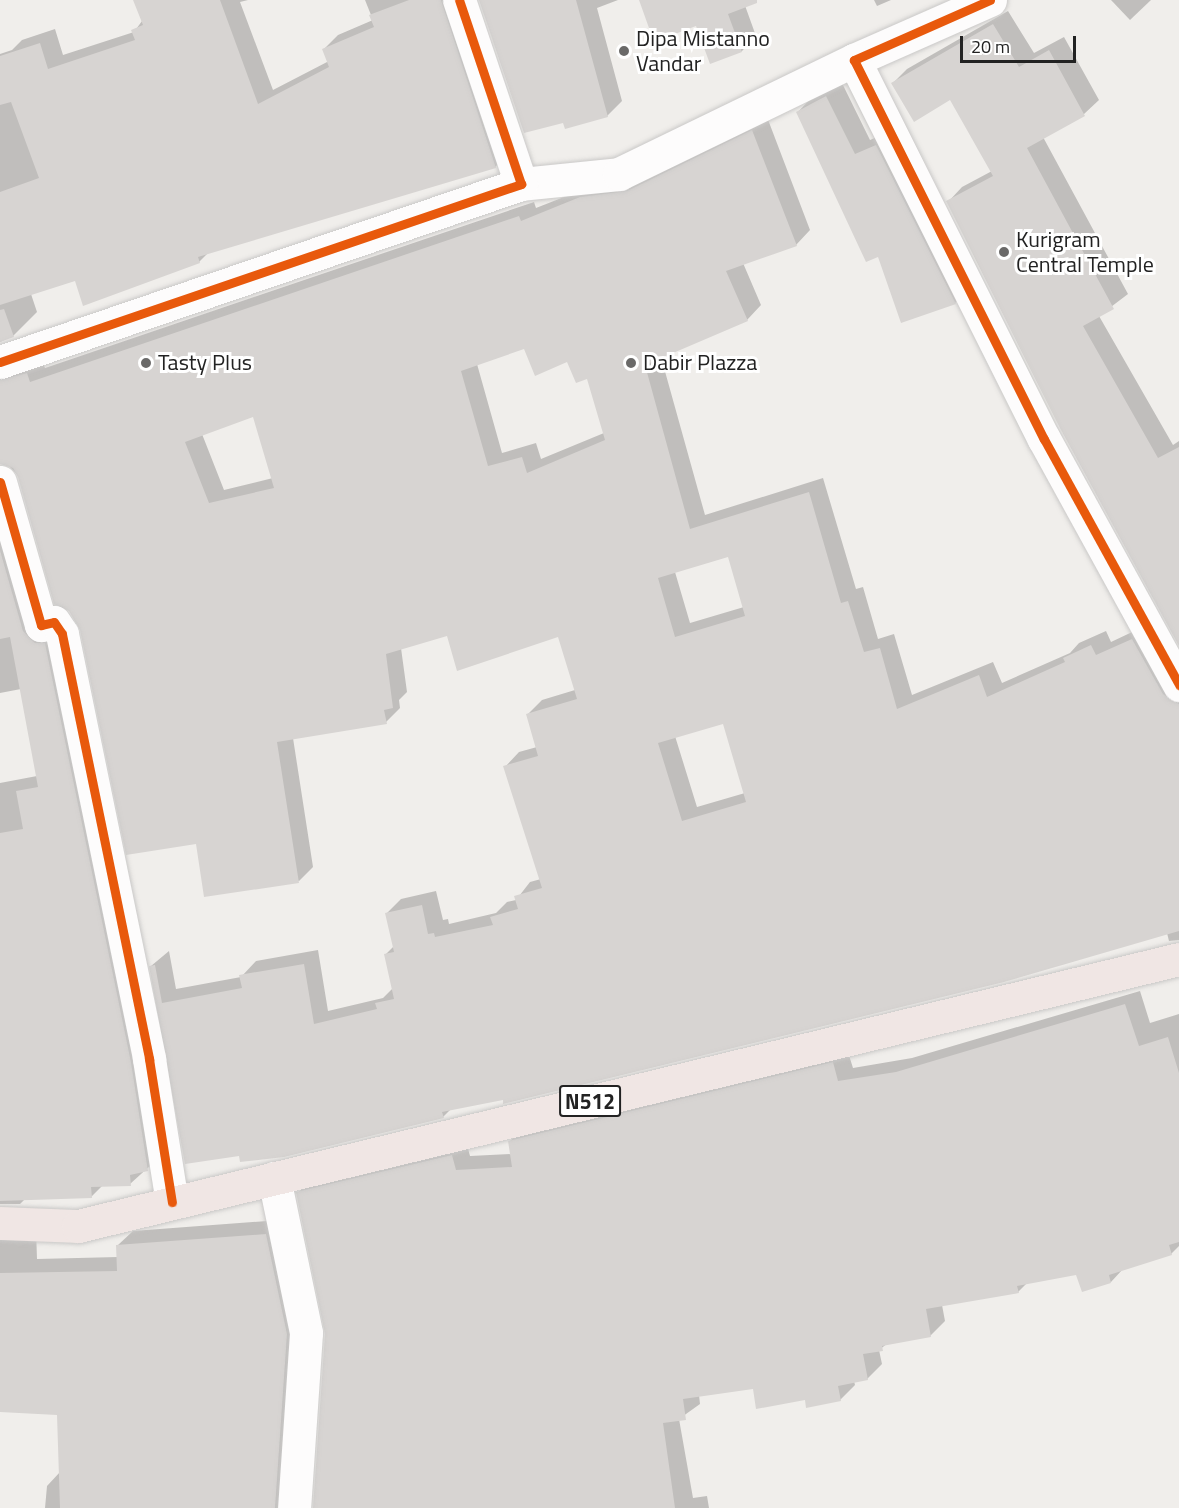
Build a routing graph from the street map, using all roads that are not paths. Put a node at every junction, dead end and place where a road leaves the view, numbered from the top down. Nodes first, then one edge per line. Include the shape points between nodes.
1 (459, 0) edge
2 (990, 0) edge
3 (854, 60) junction
4 (521, 184) junction
5 (0, 362) edge
6 (0, 483) edge
7 (1179, 685) edge
8 (1179, 959) edge
9 (274, 1178) junction
10 (172, 1202) junction
11 (0, 1223) edge
12 (294, 1508) edge

1 - 4 street
2 - 3 street
3 - 4 street via 619,174
3 - 7 street via 1044,439
4 - 5 street
6 - 10 street via 41,625 54,622 62,634 149,1059
8 - 9 highway, N512
9 - 10 highway, N512
9 - 12 street via 306,1333
10 - 11 highway, N512 via 78,1227

